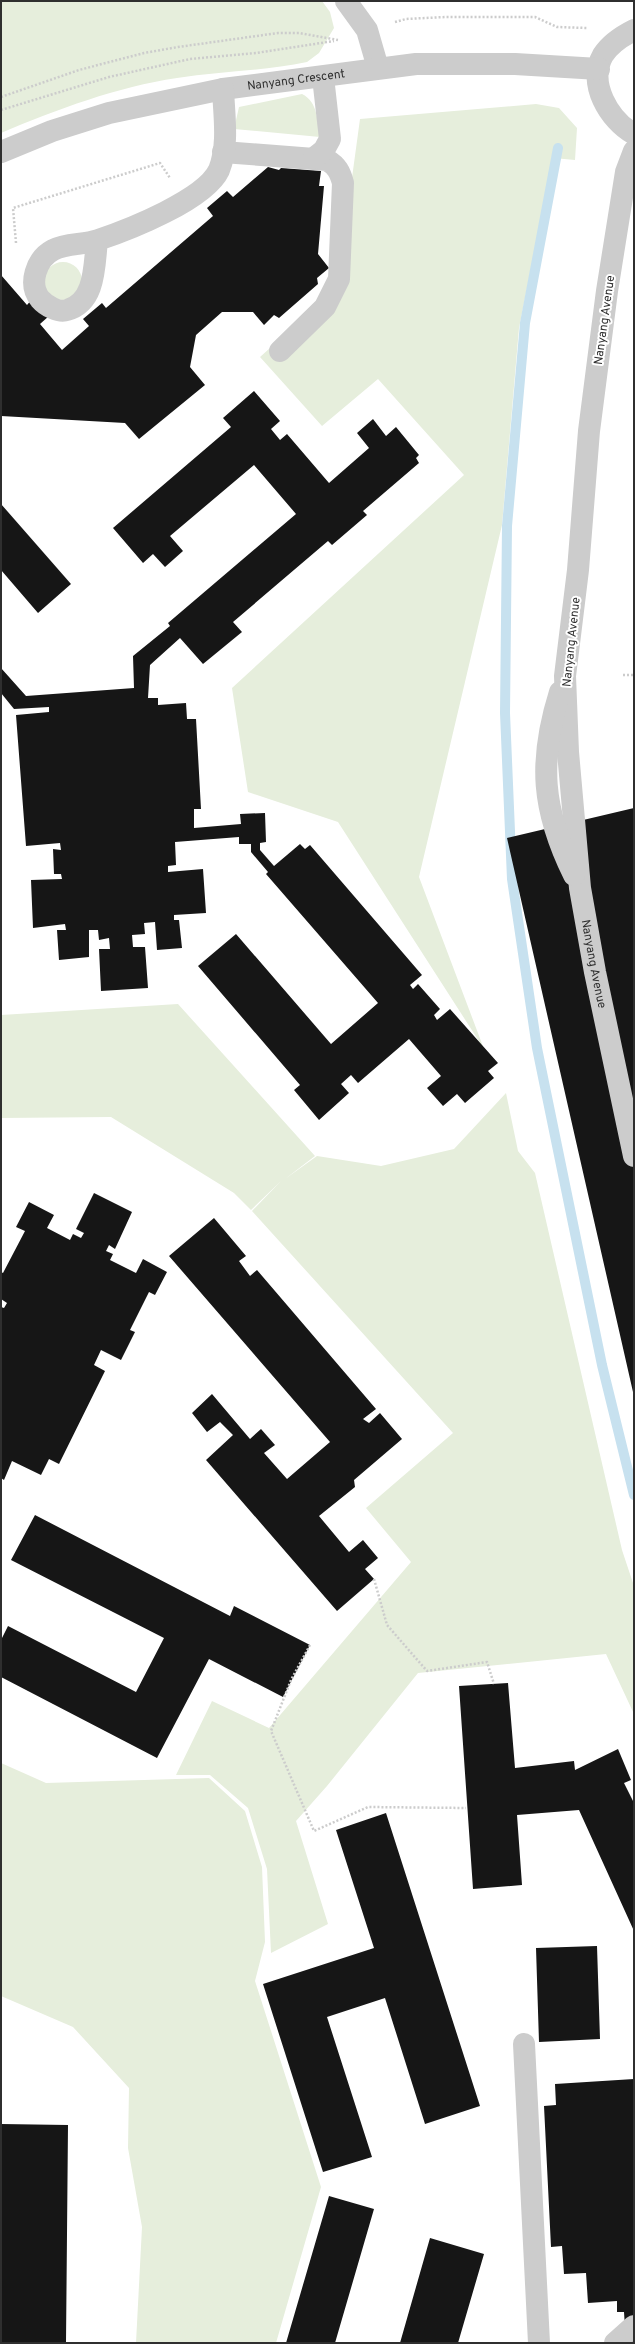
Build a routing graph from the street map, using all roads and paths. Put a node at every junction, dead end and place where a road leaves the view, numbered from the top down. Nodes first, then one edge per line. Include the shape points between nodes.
1 (346, 1) edge
2 (589, 28) dead end
3 (367, 30) junction
4 (634, 30) edge
5 (378, 68) junction
6 (599, 69) junction
7 (323, 78) junction
8 (223, 89) junction
9 (1, 97) edge
10 (634, 134) edge
11 (634, 151) edge
12 (1, 152) edge
13 (223, 152) junction
14 (314, 158) junction
15 (172, 181) dead end
16 (97, 241) dead end
17 (17, 248) dead end
18 (280, 351) dead end
19 (623, 675) dead end
20 (634, 675) edge
21 (634, 1156) edge
22 (374, 1579) dead end
23 (310, 1645) dead end
24 (494, 1684) dead end
25 (466, 1808) dead end
26 (524, 2044) dead end
27 (634, 2326) edge
28 (539, 2343) edge
29 (615, 2343) edge

1 - 3 street
2 - 3 path via 557,27 535,17 446,17 406,19
3 - 5 street
3 - 9 path via 336,40 306,34 278,33 144,53 72,72
4 - 6 street via 613,44 603,56
5 - 6 street, Nanyang Crescent via 453,63
5 - 7 street, Nanyang Crescent
6 - 10 street via 598,89 604,105
7 - 8 street, Nanyang Crescent
7 - 14 street via 330,139 324,150
8 - 12 street, Nanyang Crescent via 108,113 52,131
8 - 13 street
11 - 21 street, Nanyang Avenue via 626,172 607,291 589,431 578,570 565,676 568,752 580,888
13 - 14 street
13 - 16 street via 218,170 205,188 154,217
14 - 18 street via 327,160 336,166 343,183 339,279 325,307
15 - 17 path via 160,163 13,208
19 - 20 path
22 - 24 path via 387,1625 427,1671 487,1662
23 - 25 path via 291,1680 271,1731 314,1831 368,1807
26 - 28 street
27 - 29 street

